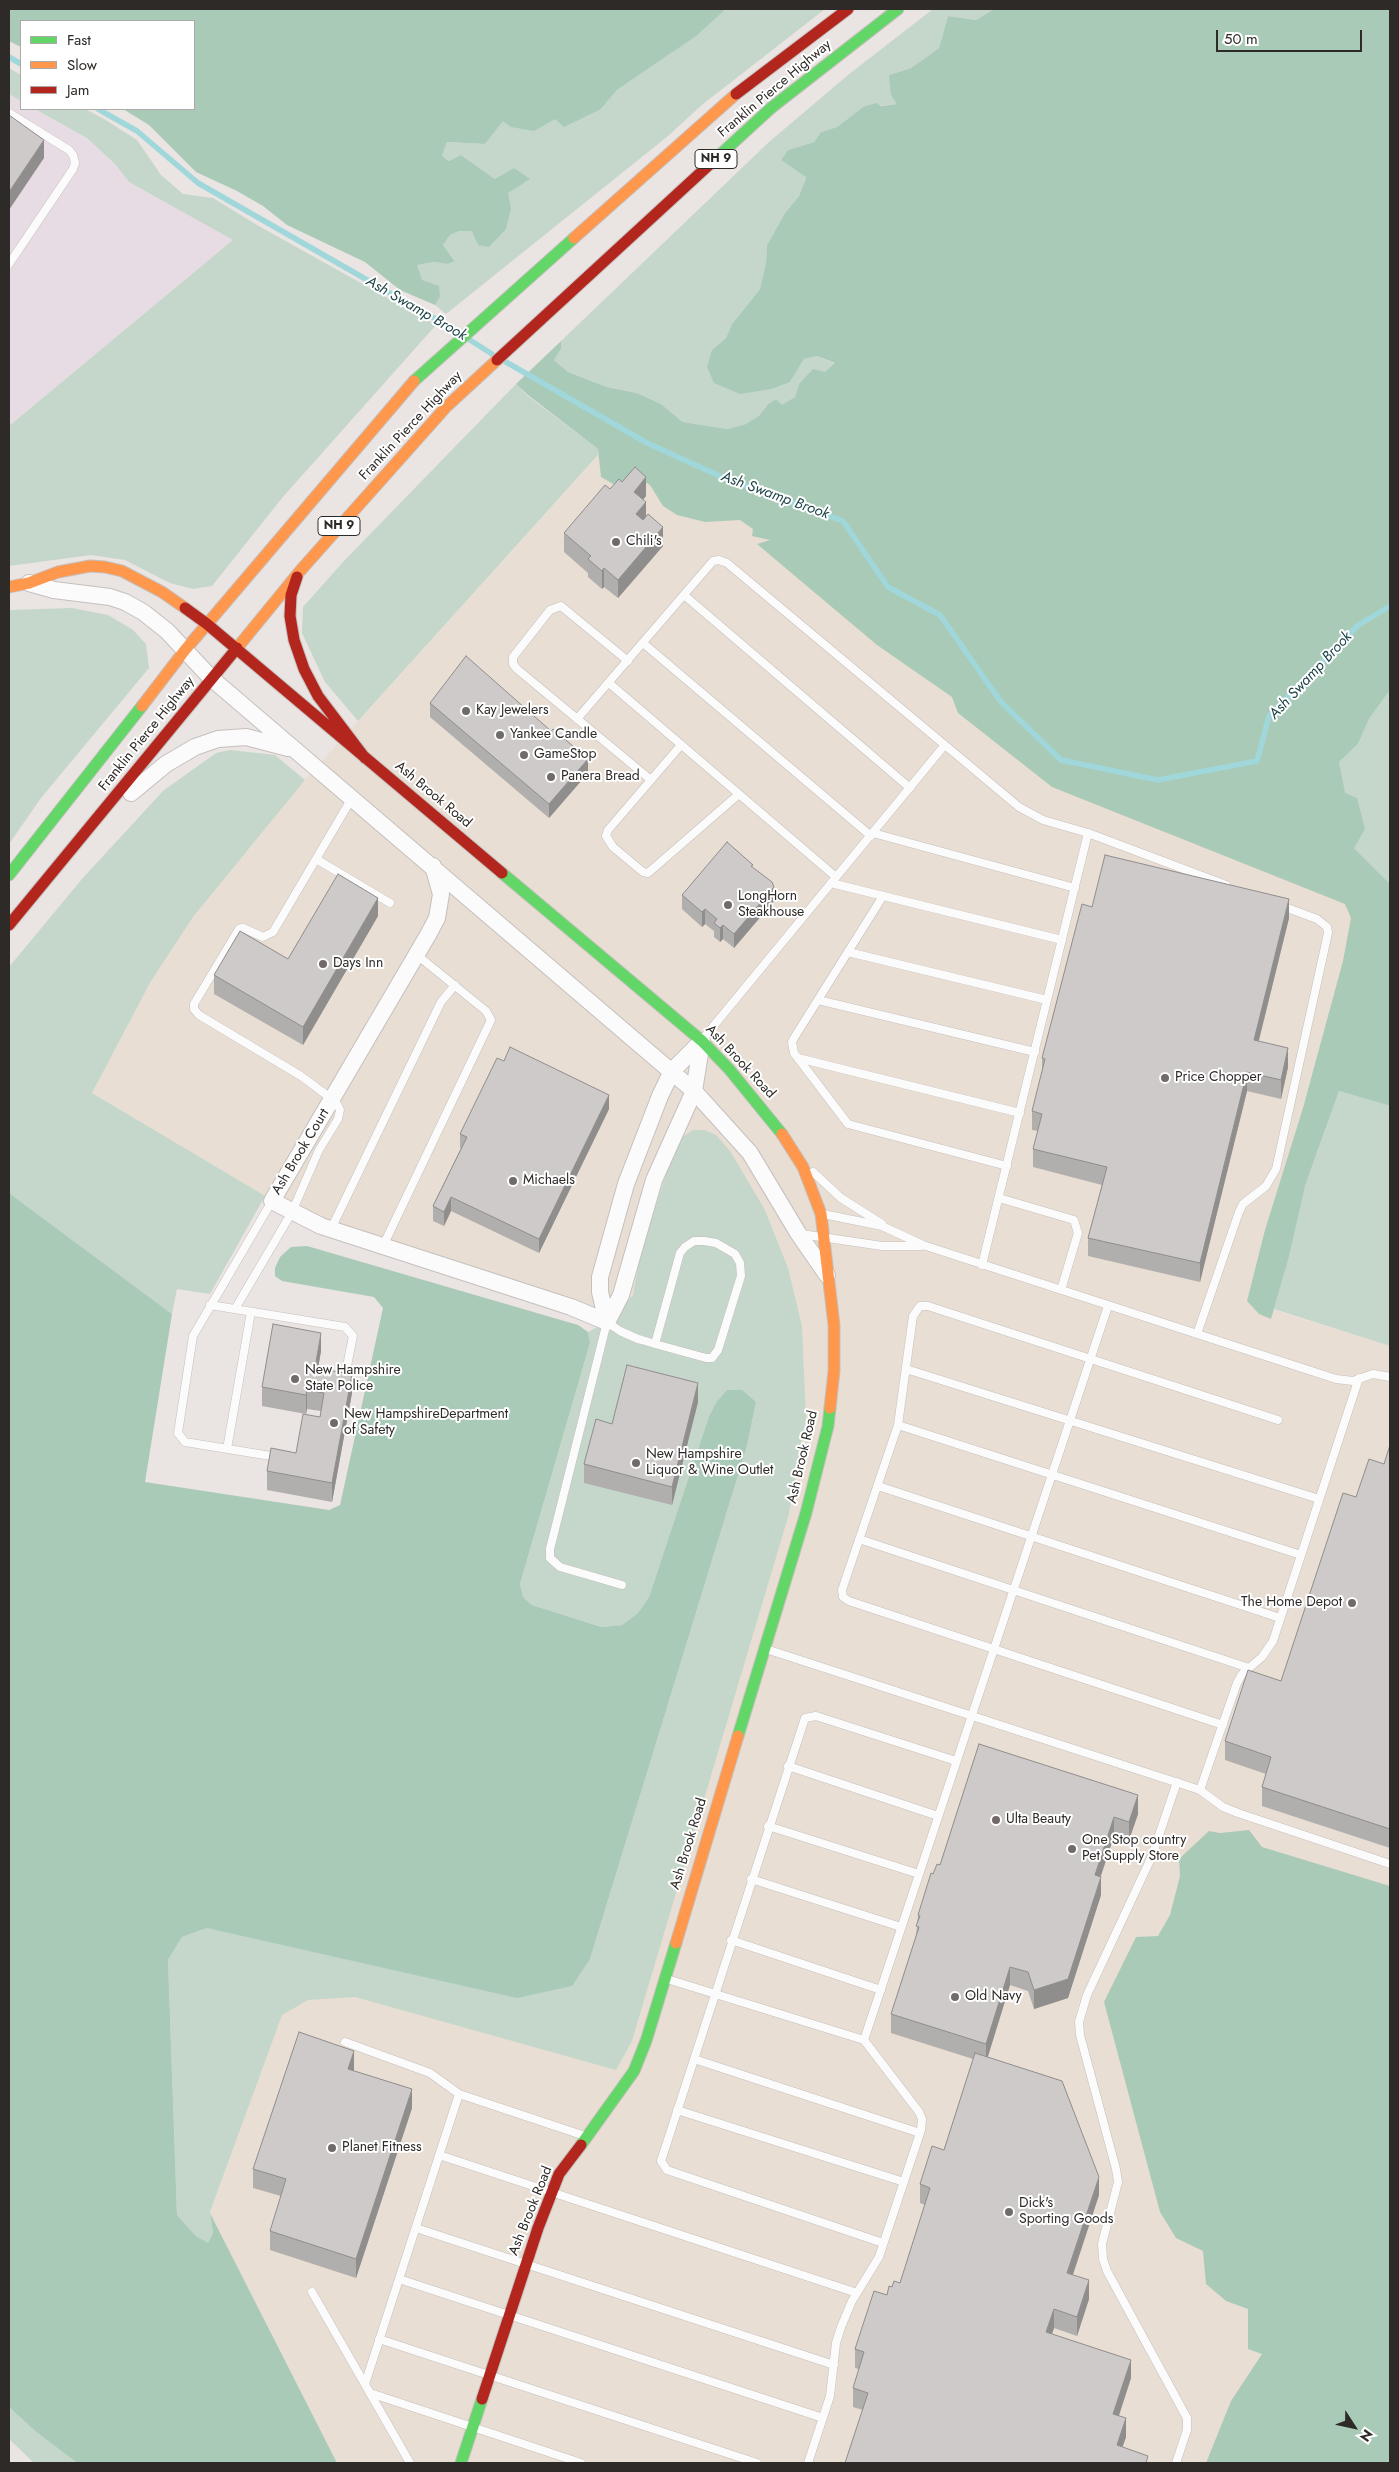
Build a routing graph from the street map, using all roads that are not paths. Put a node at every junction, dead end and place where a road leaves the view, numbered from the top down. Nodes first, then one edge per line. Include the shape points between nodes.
1 (848, 9) edge
2 (898, 9) edge
3 (9, 114) edge
4 (9, 264) edge
5 (300, 571) junction
6 (29, 583) junction
7 (9, 587) edge
8 (684, 595) junction
9 (208, 624) junction
10 (643, 643) junction
11 (236, 648) junction
12 (185, 650) junction
13 (628, 661) junction
14 (211, 678) junction
15 (608, 683) junction
16 (577, 720) junction
17 (681, 745) junction
18 (944, 746) junction
19 (296, 751) junction
20 (366, 758) junction
21 (651, 780) junction
22 (910, 788) junction
23 (738, 794) junction
24 (352, 798) junction
25 (86, 832) junction
26 (1088, 833) junction
27 (872, 834) junction
28 (316, 859) junction
29 (433, 866) junction
30 (9, 875) edge
31 (834, 880) junction
32 (1075, 888) junction
33 (1235, 888) edge
34 (883, 896) junction
35 (1272, 902) edge
36 (390, 903) dead end
37 (9, 925) edge
38 (1062, 940) junction
39 (848, 952) junction
40 (417, 954) junction
41 (455, 985) junction
42 (818, 1000) junction
43 (1047, 1000) junction
44 (702, 1041) junction
45 (1034, 1052) junction
46 (798, 1058) junction
47 (672, 1071) junction
48 (694, 1091) junction
49 (332, 1099) junction
50 (1020, 1113) junction
51 (788, 1141) junction
52 (1007, 1166) junction
53 (999, 1198) junction
54 (272, 1201) junction
55 (292, 1212) junction
56 (821, 1214) junction
57 (331, 1229) junction
58 (892, 1230) junction
59 (798, 1233) junction
60 (824, 1238) junction
61 (383, 1246) junction
62 (923, 1246) junction
63 (982, 1265) junction
64 (827, 1275) junction
65 (1060, 1290) junction
66 (210, 1305) junction
67 (1108, 1306) junction
68 (235, 1309) junction
69 (251, 1312) junction
70 (607, 1322) junction
71 (1197, 1334) junction
72 (655, 1344) junction
73 (1090, 1360) junction
74 (906, 1368) junction
75 (1390, 1377) edge
76 (1359, 1378) junction
77 (344, 1381) edge
78 (1278, 1420) dead end
79 (1070, 1421) junction
80 (898, 1425) junction
81 (227, 1449) junction
82 (285, 1458) edge
83 (1052, 1474) junction
84 (878, 1486) junction
85 (1319, 1499) junction
86 (1031, 1537) junction
87 (859, 1539) junction
88 (1301, 1555) junction
89 (622, 1585) dead end
90 (1014, 1590) junction
91 (1280, 1618) junction
92 (764, 1648) junction
93 (993, 1650) junction
94 (1249, 1668) junction
95 (972, 1715) junction
96 (1222, 1725) junction
97 (956, 1760) junction
98 (788, 1766) junction
99 (1177, 1782) junction
100 (1200, 1790) junction
101 (938, 1816) junction
102 (768, 1826) junction
103 (1390, 1864) edge
104 (919, 1874) junction
105 (751, 1879) junction
106 (902, 1927) junction
107 (731, 1940) junction
108 (665, 1978) junction
109 (881, 1990) junction
110 (714, 1994) junction
111 (864, 2040) junction
112 (345, 2042) dead end
113 (694, 2059) junction
114 (459, 2094) junction
115 (677, 2110) junction
116 (920, 2133) junction
117 (587, 2136) junction
118 (440, 2154) junction
119 (904, 2182) junction
120 (552, 2192) junction
121 (416, 2228) junction
122 (883, 2243) junction
123 (526, 2264) junction
124 (399, 2279) junction
125 (312, 2292) dead end
126 (857, 2293) junction
127 (509, 2316) junction
128 (379, 2339) junction
129 (834, 2365) junction
130 (490, 2376) junction
131 (364, 2384) junction
132 (370, 2394) junction
133 (823, 2418) junction
134 (473, 2428) junction
135 (410, 2463) edge
136 (462, 2463) edge
137 (581, 2463) edge
138 (757, 2463) edge
139 (808, 2463) edge
140 (1176, 2463) edge

1 - 9 main road, Franklin Pierce Highway / NH 9 via 737,93 411,384
2 - 5 main road, Franklin Pierce Highway / NH 9 via 772,108 446,407
3 - 4 lane via 69,150 75,163
5 - 11 main road, Franklin Pierce Highway / NH 9
5 - 20 main road via 291,595 290,616 304,669 318,696
6 - 7 main road, Ash Brook Road
6 - 9 main road, Ash Brook Road via 58,572 90,566 106,567 122,571 162,592
6 - 12 street via 125,602 168,631
8 - 10 lane
8 - 18 lane via 713,561 727,563
8 - 22 lane
9 - 11 main road, Ash Brook Road
9 - 12 main road, Franklin Pierce Highway / NH 9
10 - 13 lane
10 - 27 lane
11 - 14 main road, Franklin Pierce Highway / NH 9
11 - 20 main road, Ash Brook Road
12 - 14 street
12 - 30 main road, Franklin Pierce Highway / NH 9
13 - 15 lane
13 - 16 lane via 566,609 556,606 550,610 516,651 514,664
14 - 19 street
14 - 25 main road, Franklin Pierce Highway / NH 9
15 - 16 lane
15 - 17 lane
16 - 21 lane
17 - 21 lane
17 - 23 lane
18 - 22 lane
18 - 26 lane via 1031,815
19 - 24 street
19 - 25 street via 246,737 218,739 195,747 150,776
20 - 44 main road, Ash Brook Road
21 - 23 lane via 606,836 613,847 648,873
22 - 27 lane
23 - 31 lane
24 - 28 lane
24 - 29 street
25 - 37 main road, Franklin Pierce Highway / NH 9
26 - 32 lane
26 - 33 lane
27 - 31 lane
27 - 32 lane
28 - 36 lane
28 - 49 lane via 269,936 258,936 244,928 236,932 194,1009 290,1068
29 - 40 street, Ash Brook Court via 441,894 439,908
29 - 47 street
31 - 34 lane
31 - 44 lane
32 - 38 lane
34 - 38 lane
34 - 39 lane
35 - 71 lane via 1317,919 1327,927 1328,933 1276,1169 1266,1186 1238,1212
38 - 43 lane
39 - 42 lane
39 - 43 lane
40 - 41 lane
40 - 49 street, Ash Brook Court
41 - 57 lane via 441,1002
41 - 61 lane via 486,1011 491,1020
42 - 45 lane
42 - 46 lane via 792,1042
43 - 45 lane
44 - 47 street
44 - 48 street
44 - 51 main road, Ash Brook Road
45 - 50 lane
46 - 50 lane
46 - 52 lane via 848,1124
47 - 48 street
47 - 70 street via 639,1148 616,1215 600,1277
48 - 59 street via 750,1153
48 - 70 street via 654,1180 621,1295
49 - 54 street, Ash Brook Court
49 - 55 lane via 339,1104 338,1119 319,1150
50 - 52 lane
51 - 56 main road, Ash Brook Road via 803,1167
51 - 58 lane via 810,1170 830,1188
52 - 53 lane
53 - 63 lane
53 - 65 lane via 1074,1220 1078,1233
54 - 55 street, Ash Brook Court
54 - 66 lane
55 - 57 street, Ash Brook Court
55 - 68 lane
56 - 58 lane via 865,1221
56 - 60 main road, Ash Brook Road
57 - 61 street, Ash Brook Court
58 - 62 lane
59 - 60 lane
59 - 64 street
60 - 62 lane via 893,1247
60 - 64 main road, Ash Brook Road
61 - 70 street, Ash Brook Court via 571,1307
62 - 63 lane
63 - 65 lane
64 - 92 main road, Ash Brook Road via 834,1325 834,1371 828,1426 806,1513
65 - 67 lane
66 - 68 lane
66 - 81 lane via 191,1344 178,1433 185,1442
67 - 71 lane
67 - 73 lane
68 - 69 lane
69 - 77 lane via 338,1326 349,1331 353,1336
69 - 81 lane
70 - 72 lane via 620,1331
70 - 89 lane via 550,1558 560,1567
71 - 76 lane via 1336,1380 1345,1382
72 - 72 lane via 706,1358 716,1355 740,1276 740,1263 735,1254 716,1243 704,1241 685,1247 680,1253
73 - 74 lane via 920,1306 913,1316
73 - 78 lane
73 - 79 lane
74 - 79 lane
74 - 80 lane
75 - 76 lane via 1373,1374
76 - 85 lane
79 - 83 lane
79 - 85 lane
80 - 83 lane
80 - 84 lane
81 - 82 lane
83 - 86 lane
83 - 88 lane
84 - 86 lane
84 - 87 lane
85 - 88 lane
86 - 90 lane
86 - 91 lane
87 - 90 lane
87 - 93 lane via 844,1581 843,1597
88 - 91 lane
90 - 93 lane
90 - 94 lane
91 - 94 lane via 1273,1641
92 - 95 lane
92 - 108 main road, Ash Brook Road
93 - 95 lane
93 - 96 lane
94 - 96 lane via 1237,1683
95 - 97 lane
95 - 99 lane
96 - 100 lane
97 - 98 lane via 809,1716 802,1723
97 - 101 lane
98 - 101 lane
98 - 102 lane
99 - 100 lane
99 - 140 lane via 1152,1856 1087,1995 1079,2022 1118,2182 1102,2244 1103,2259 1188,2418
100 - 103 lane via 1223,1807 1238,1813
101 - 104 lane
102 - 104 lane
102 - 105 lane
104 - 106 lane
105 - 106 lane
105 - 107 lane
106 - 109 lane
107 - 109 lane
107 - 110 lane
108 - 110 lane
108 - 117 main road, Ash Brook Road via 634,2072
109 - 111 lane
110 - 111 lane
110 - 113 lane
111 - 116 lane via 919,2112
112 - 114 lane via 434,2075
113 - 115 lane
113 - 116 lane
114 - 117 lane
114 - 118 lane
115 - 119 lane
115 - 122 lane via 661,2161 667,2170
116 - 119 lane
117 - 120 main road, Ash Brook Road via 559,2174
118 - 120 lane
118 - 121 lane
119 - 122 lane
120 - 123 main road, Ash Brook Road
120 - 126 lane
121 - 123 lane
121 - 124 lane
122 - 126 lane via 873,2269
123 - 127 main road, Ash Brook Road
123 - 129 lane
124 - 127 lane
124 - 128 lane
125 - 131 lane
126 - 129 lane via 841,2327
127 - 130 main road, Ash Brook Road
127 - 133 lane
128 - 130 lane
128 - 131 lane
129 - 133 lane via 833,2387
130 - 134 main road, Ash Brook Road
130 - 138 lane
131 - 132 lane
132 - 134 lane
132 - 135 lane
133 - 139 lane
134 - 136 main road, Ash Brook Road
134 - 137 lane

